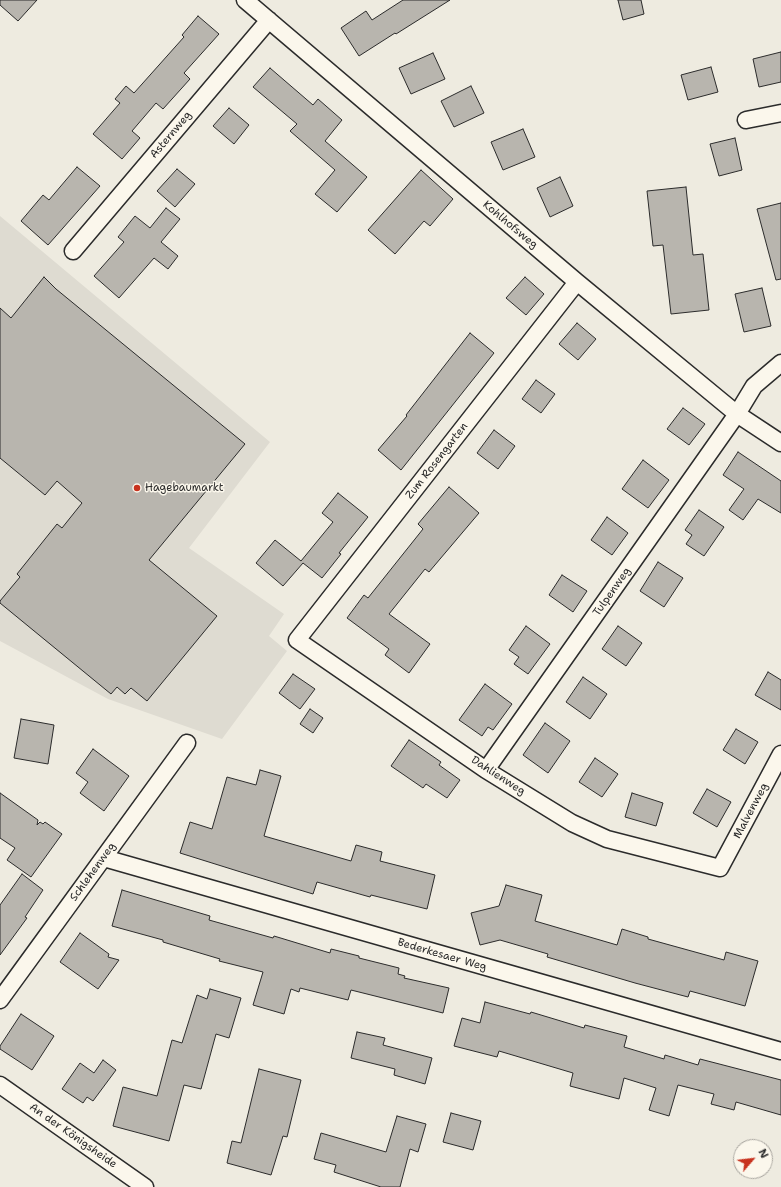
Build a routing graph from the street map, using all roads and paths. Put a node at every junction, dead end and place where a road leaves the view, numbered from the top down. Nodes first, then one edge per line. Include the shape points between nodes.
1 (245, 0) edge
2 (269, 20) junction
3 (781, 113) edge
4 (746, 120) dead end
5 (73, 251) dead end
6 (577, 282) junction
7 (781, 363) edge
8 (737, 414) junction
9 (781, 443) edge
10 (298, 640) joint
11 (187, 743) dead end
12 (781, 754) edge
13 (486, 770) junction
14 (104, 858) junction
15 (720, 868) joint
16 (0, 1000) edge
17 (781, 1051) edge
18 (0, 1085) edge
19 (145, 1187) edge

1 - 2 street, Kohlhofsweg
2 - 5 street, Asternweg
2 - 6 street, Kohlhofsweg
3 - 4 street
6 - 8 street, Kohlhofsweg
6 - 10 street, Zum Rosengarten
7 - 8 street, Tulpenweg via 754,386
8 - 9 street, Kohlhofsweg
8 - 13 street, Tulpenweg
10 - 13 street, Dahlienweg
11 - 14 street, Schlehenweg
12 - 15 street, Malvenweg
13 - 15 street, Dahlienweg via 572,823 607,839
14 - 16 street, Schlehenweg
14 - 17 street, Bederkesaer Weg
18 - 19 street, An der Königsheide

